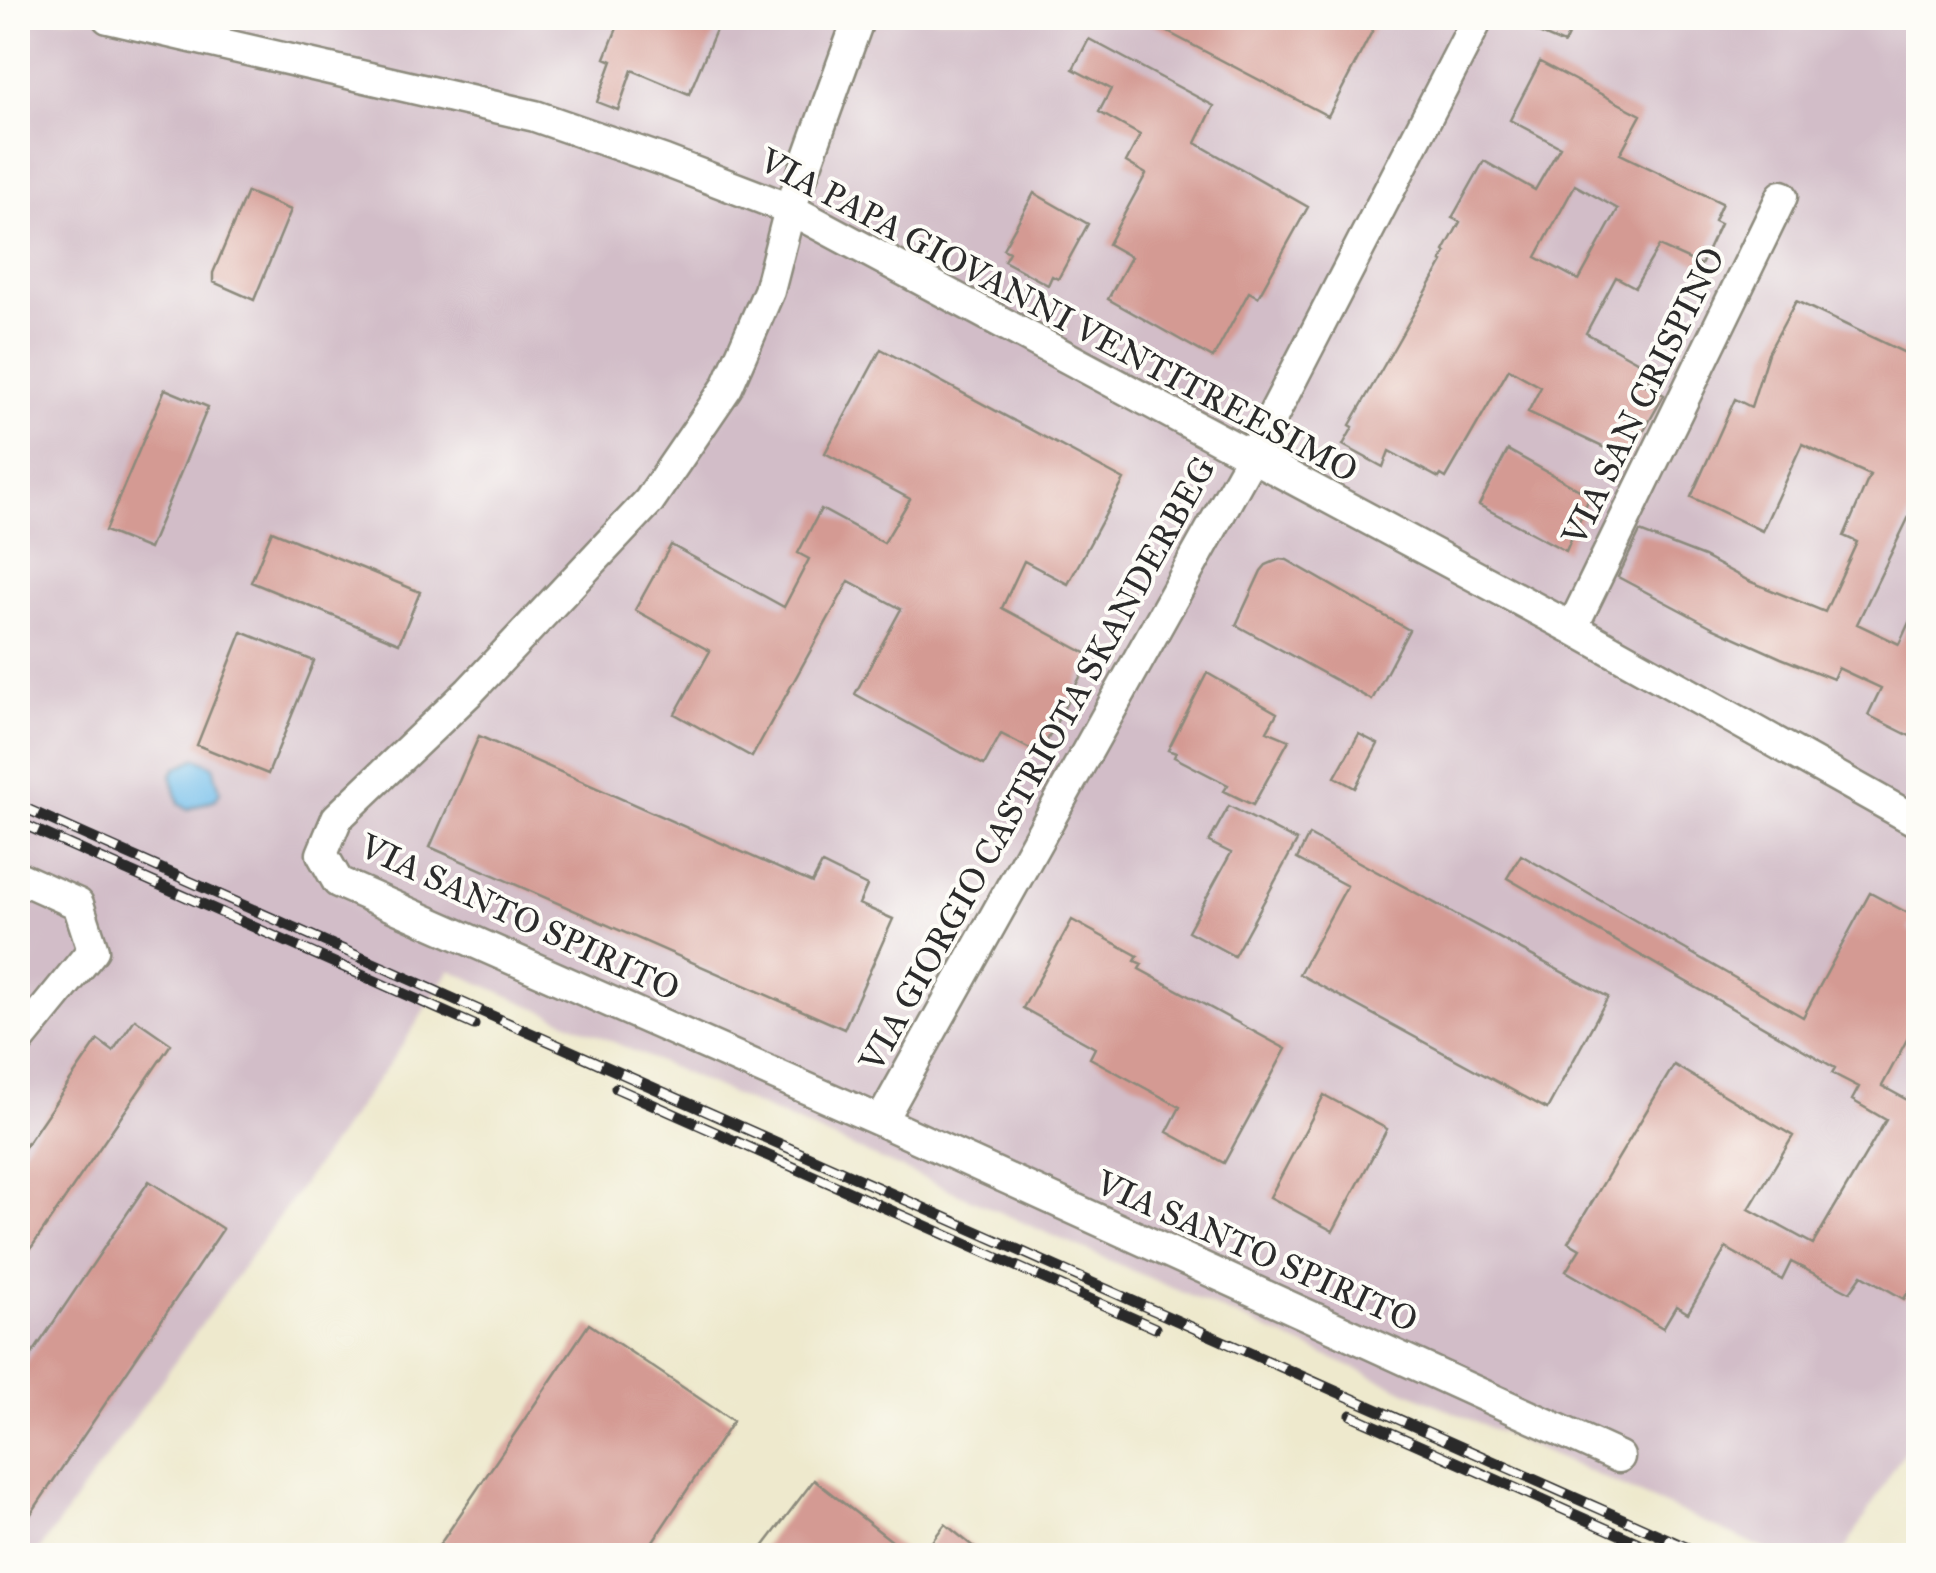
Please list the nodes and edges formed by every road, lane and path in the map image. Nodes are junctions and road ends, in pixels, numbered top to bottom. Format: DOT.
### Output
graph roads {
  1 [pos="108,18"];
  2 [pos="859,18"];
  3 [pos="1478,18"];
  4 [pos="1782,196"];
  5 [pos="790,208"];
  6 [pos="1252,456"];
  7 [pos="1572,628"];
  8 [pos="1918,822"];
  9 [pos="18,877"];
  10 [pos="18,1042"];
  11 [pos="881,1121"];
  12 [pos="1620,1458"];
  1 -- 5 [label="street, VIA PAPA GIOVANNI VENTITREESIMO"];
  2 -- 5 [label="street, VIA SANTO SPIRITO"];
  3 -- 6 [label="street, VIA GIORGIO CASTRIOTA SKANDERBEG"];
  4 -- 7 [label="street, VIA SAN CRISPINO"];
  5 -- 6 [label="street, VIA PAPA GIOVANNI VENTITREESIMO"];
  5 -- 11 [label="street, VIA SANTO SPIRITO"];
  6 -- 7 [label="street, VIA PAPA GIOVANNI VENTITREESIMO"];
  6 -- 11 [label="street, VIA GIORGIO CASTRIOTA SKANDERBEG"];
  7 -- 8 [label="street, VIA PAPA GIOVANNI VENTITREESIMO"];
  9 -- 10 [label="street"];
  11 -- 12 [label="street, VIA SANTO SPIRITO"];
}
